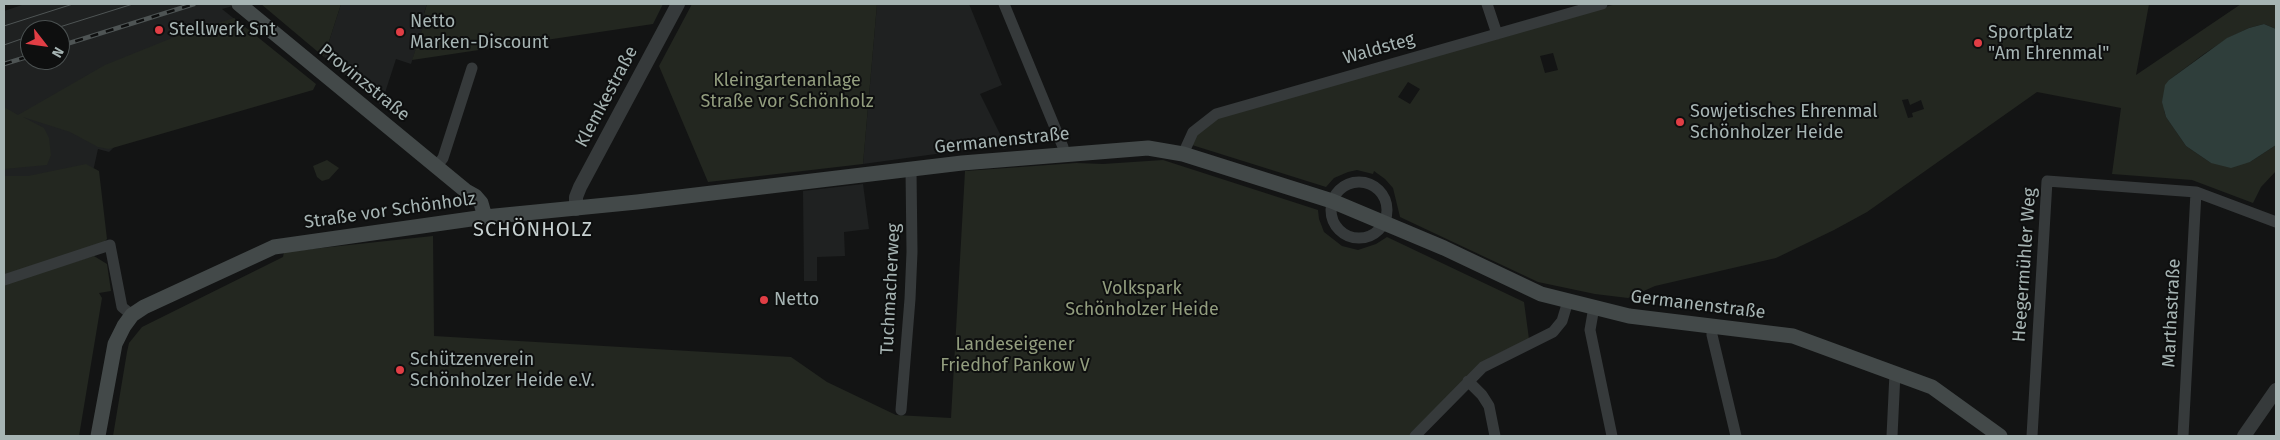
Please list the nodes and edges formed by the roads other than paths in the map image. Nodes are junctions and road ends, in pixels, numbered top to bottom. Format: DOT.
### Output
graph roads {
  1 [pos="239,4"];
  2 [pos="678,4"];
  3 [pos="1487,4"];
  4 [pos="1602,4"];
  5 [pos="1007,5"];
  6 [pos="1497,34"];
  7 [pos="472,68"];
  8 [pos="1064,154"];
  9 [pos="1183,154"];
  10 [pos="436,167"];
  11 [pos="911,170"];
  12 [pos="2196,192"];
  13 [pos="669,198"];
  14 [pos="1332,201"];
  15 [pos="576,209"];
  16 [pos="480,218"];
  17 [pos="1385,222"];
  18 [pos="2276,222"];
  19 [pos="4,280"];
  20 [pos="1568,301"];
  21 [pos="1594,307"];
  22 [pos="132,315"];
  23 [pos="1712,326"];
  24 [pos="1895,373"];
  25 [pos="1468,381"];
  26 [pos="2276,390"];
  27 [pos="901,410"];
  28 [pos="98,436"];
  29 [pos="1414,436"];
  30 [pos="1495,436"];
  31 [pos="1612,436"];
  32 [pos="1736,436"];
  33 [pos="1892,436"];
  34 [pos="2000,436"];
  35 [pos="2032,436"];
  36 [pos="2183,436"];
  37 [pos="2244,436"];
  1 -- 10 [label="main road, Provinzstraße"];
  2 -- 15 [label="street, Klemkestraße"];
  3 -- 6 [label="street"];
  4 -- 6 [label="street, Waldsteg"];
  5 -- 8 [label="street"];
  6 -- 9 [label="street, Waldsteg"];
  7 -- 10 [label="street"];
  8 -- 9 [label="main road, Germanenstraße"];
  8 -- 11 [label="main road, Germanenstraße"];
  9 -- 14 [label="main road, Germanenstraße"];
  10 -- 16 [label="main road, Provinzstraße"];
  11 -- 13 [label="main road, Germanenstraße"];
  11 -- 27 [label="street, Tuchmacherweg"];
  12 -- 18 [label="street, Heegermühler Weg"];
  12 -- 35 [label="street, Heegermühler Weg"];
  12 -- 36 [label="street, Marthastraße"];
  13 -- 15 [label="main road, Straße vor Schönholz"];
  14 -- 17 [label="main road, Germanenstraße"];
  14 -- 17 [label="street"];
  14 -- 17 [label="street"];
  15 -- 16 [label="main road, Straße vor Schönholz"];
  16 -- 22 [label="main road, Straße vor Schönholz"];
  17 -- 20 [label="main road, Germanenstraße"];
  19 -- 22 [label="street"];
  20 -- 21 [label="main road, Germanenstraße"];
  20 -- 25 [label="street"];
  21 -- 23 [label="main road, Germanenstraße"];
  21 -- 31 [label="street"];
  22 -- 28 [label="main road"];
  23 -- 24 [label="main road, Germanenstraße"];
  23 -- 32 [label="street"];
  24 -- 33 [label="street"];
  24 -- 34 [label="main road, Germanenstraße"];
  25 -- 29 [label="street"];
  25 -- 30 [label="street"];
  26 -- 37 [label="street"];
}
